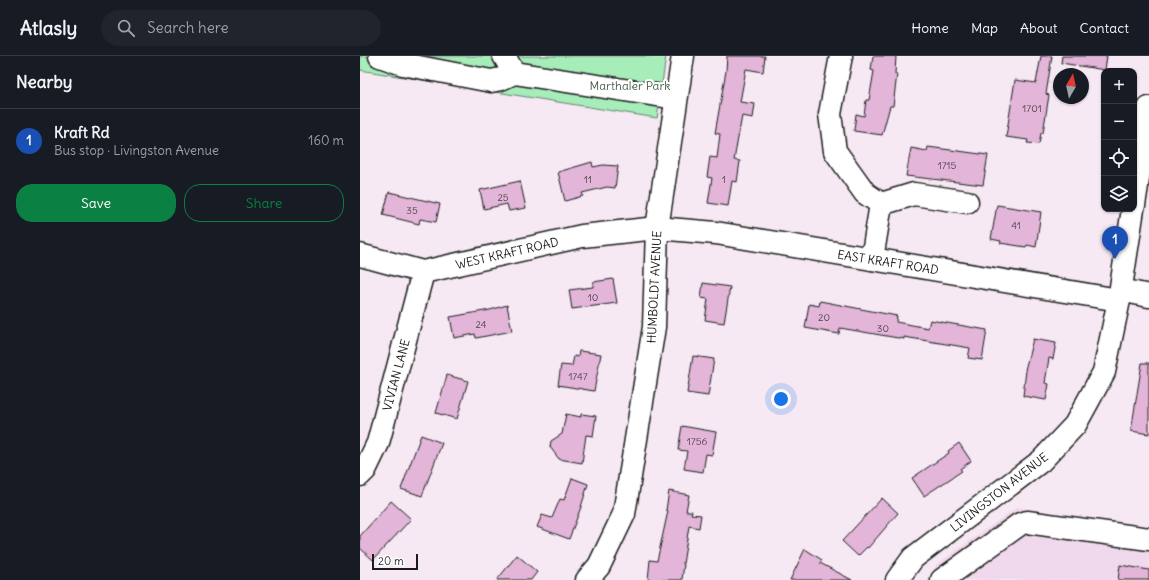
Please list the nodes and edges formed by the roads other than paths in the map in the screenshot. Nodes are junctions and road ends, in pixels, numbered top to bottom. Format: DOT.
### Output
graph roads {
  1 [pos="380,56"];
  2 [pos="683,56"];
  3 [pos="841,56"];
  4 [pos="509,64"];
  5 [pos="676,98"];
  6 [pos="1148,114"];
  7 [pos="1146,152"];
  8 [pos="1137,192"];
  9 [pos="967,202"];
  10 [pos="881,204"];
  11 [pos="1133,212"];
  12 [pos="657,228"];
  13 [pos="360,255"];
  14 [pos="872,259"];
  15 [pos="423,272"];
  16 [pos="1120,295"];
  17 [pos="1149,296"];
  18 [pos="360,475"];
  19 [pos="1149,539"];
  20 [pos="587,580"];
  21 [pos="897,580"];
  22 [pos="942,580"];
  1 -- 4 [label="street"];
  2 -- 5 [label="street, HUMBOLDT AVENUE"];
  3 -- 10 [label="street"];
  4 -- 5 [label="street"];
  5 -- 12 [label="street, HUMBOLDT AVENUE"];
  6 -- 7 [label="street"];
  7 -- 8 [label="street"];
  9 -- 10 [label="street"];
  10 -- 14 [label="street"];
  11 -- 16 [label="street, LIVINGSTON AVENUE"];
  12 -- 14 [label="street, EAST KRAFT ROAD"];
  12 -- 15 [label="street, WEST KRAFT ROAD"];
  12 -- 20 [label="street, HUMBOLDT AVENUE"];
  13 -- 15 [label="street, WEST KRAFT ROAD"];
  14 -- 16 [label="street, EAST KRAFT ROAD"];
  15 -- 18 [label="street, VIVIAN LANE"];
  16 -- 17 [label="street, EAST KRAFT ROAD"];
  16 -- 21 [label="street, LIVINGSTON AVENUE"];
  19 -- 22 [label="street"];
}
